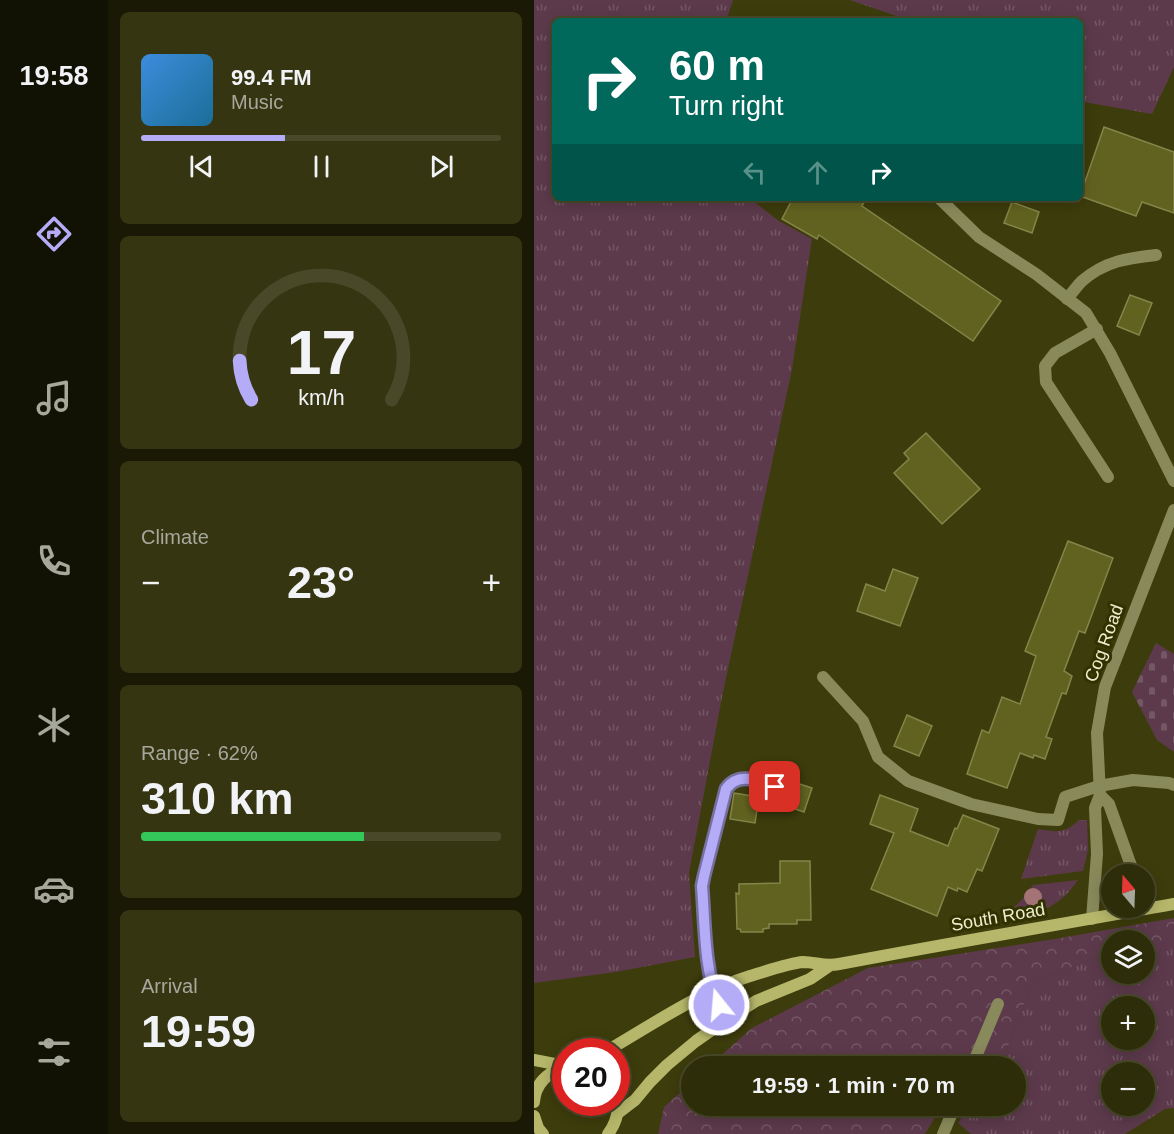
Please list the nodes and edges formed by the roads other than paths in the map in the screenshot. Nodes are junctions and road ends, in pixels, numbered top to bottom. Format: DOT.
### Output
graph roads {
  1 [pos="942,201"];
  2 [pos="1156,255"];
  3 [pos="1067,299"];
  4 [pos="1097,329"];
  5 [pos="1108,477"];
  6 [pos="1174,481"];
  7 [pos="1174,510"];
  8 [pos="823,677"];
  9 [pos="1174,785"];
  10 [pos="775,787"];
  11 [pos="1099,790"];
  12 [pos="1130,864"];
  13 [pos="1174,904"];
  14 [pos="1155,905"];
  15 [pos="1101,917"];
  16 [pos="1092,919"];
  17 [pos="829,966"];
  18 [pos="713,991"];
  19 [pos="998,1004"];
  20 [pos="726,1020"];
  21 [pos="629,1038"];
  22 [pos="976,1056"];
  23 [pos="534,1060"];
  24 [pos="552,1063"];
  25 [pos="552,1072"];
  26 [pos="534,1102"];
  27 [pos="630,1104"];
  28 [pos="534,1116"];
  29 [pos="617,1116"];
  30 [pos="951,1116"];
  31 [pos="612,1132"];
  32 [pos="543,1134"];
  33 [pos="943,1134"];
  1 -- 3 [label="street"];
  2 -- 3 [label="street"];
  3 -- 4 [label="street"];
  4 -- 5 [label="street"];
  4 -- 6 [label="street"];
  7 -- 11 [label="street, Cog Road"];
  8 -- 11 [label="street"];
  9 -- 11 [label="street"];
  10 -- 18 [label="street"];
  11 -- 12 [label="street, Cog Road"];
  11 -- 16 [label="street, Cog Road"];
  13 -- 14 [label="main road, South Road"];
  15 -- 16 [label="main road, South Road"];
  16 -- 17 [label="main road, South Road"];
  17 -- 18 [label="main road, South Road"];
  17 -- 20 [label="main road, South Road"];
  18 -- 20 [label="street"];
  18 -- 21 [label="main road, South Road"];
  19 -- 22 [label="street"];
  20 -- 27 [label="main road, South Road"];
  23 -- 24 [label="main road"];
  25 -- 26 [label="main road"];
  28 -- 32 [label="main road"];
  29 -- 31 [label="main road"];
  30 -- 33 [label="street"];
}
